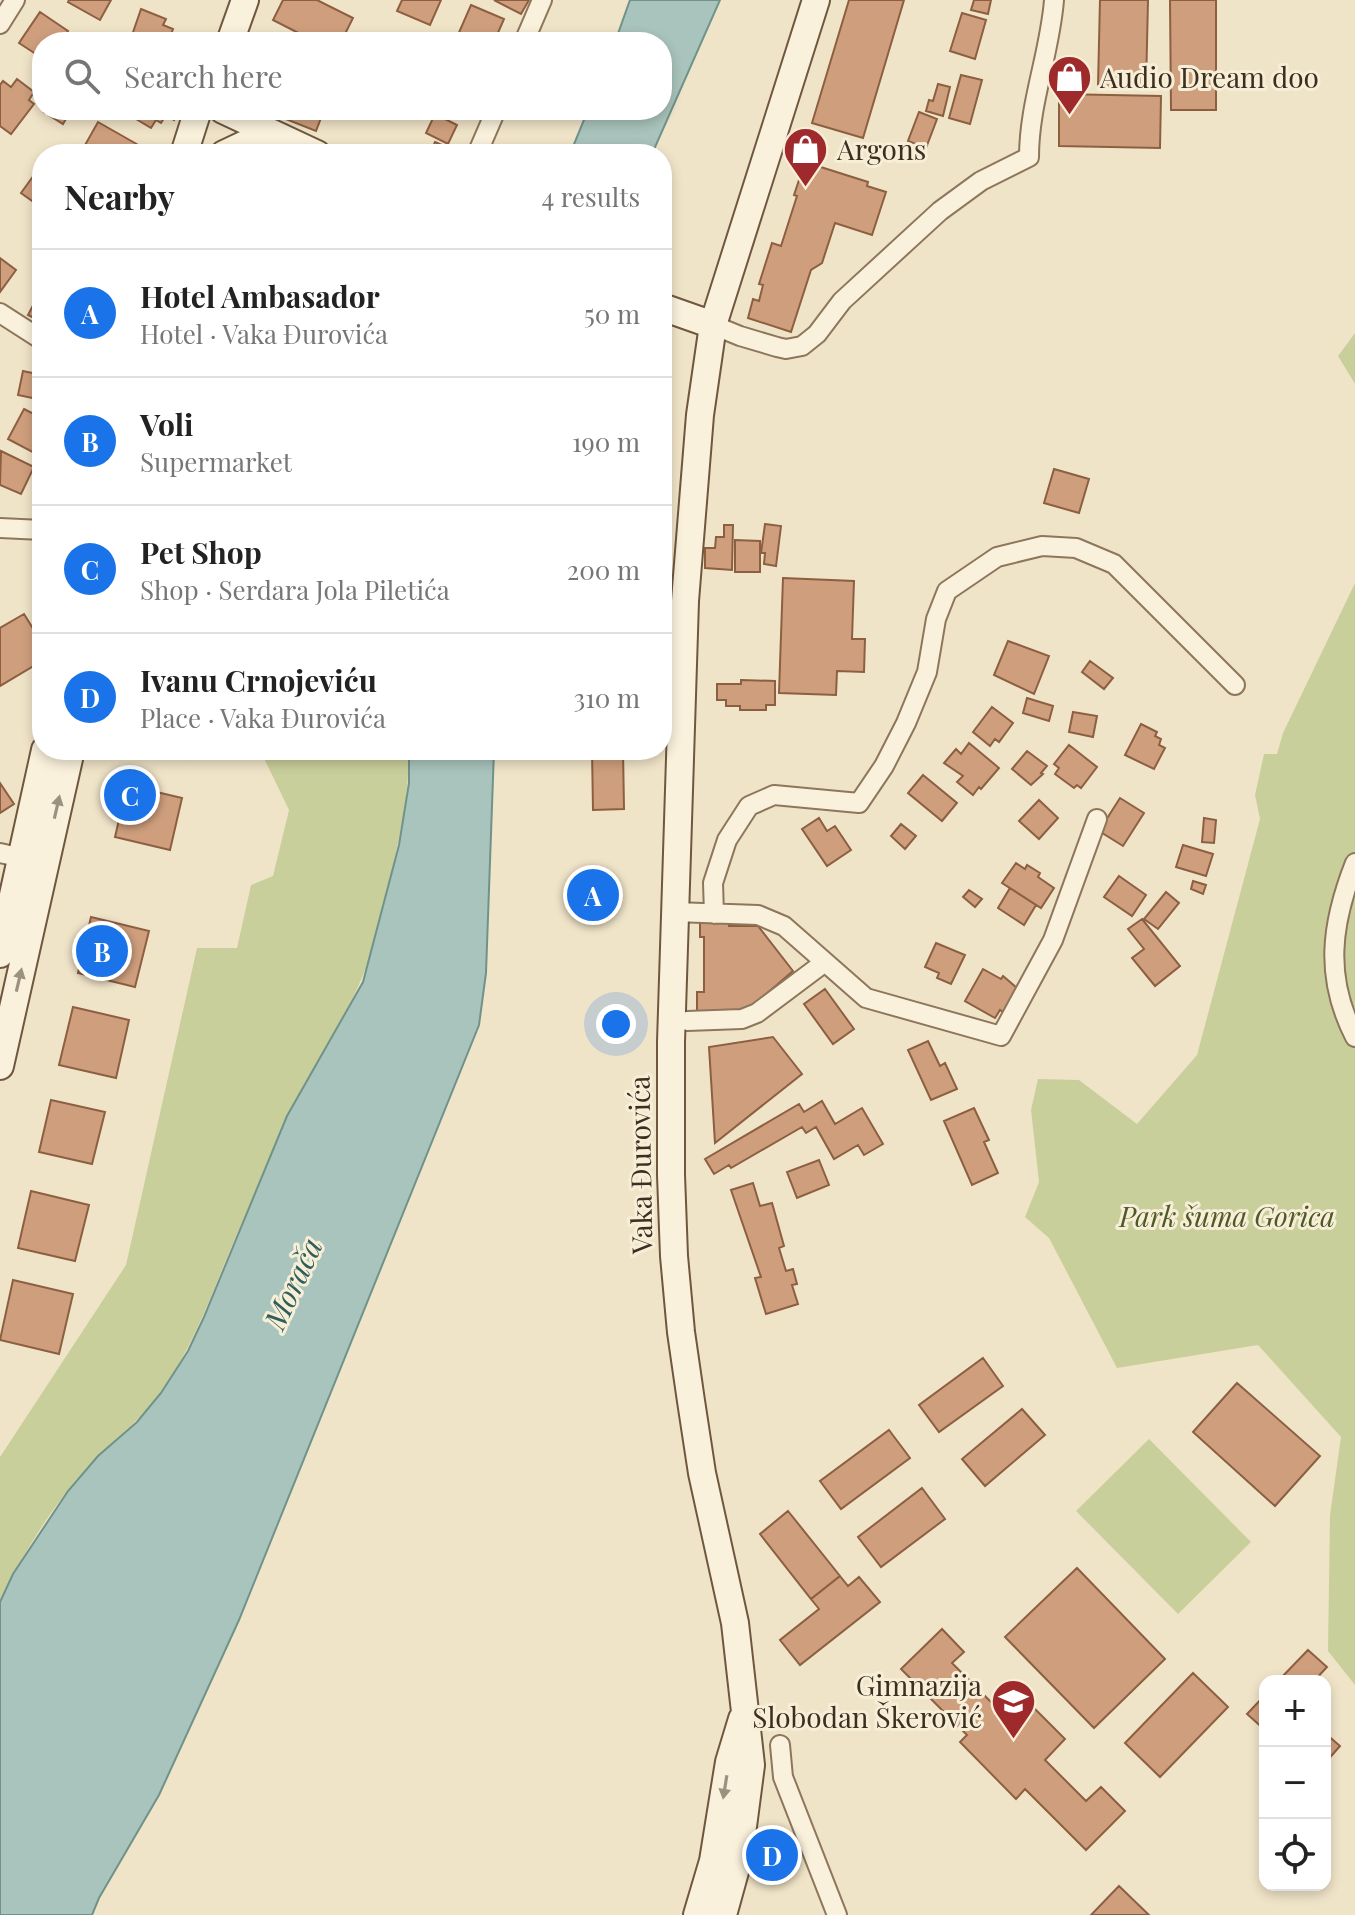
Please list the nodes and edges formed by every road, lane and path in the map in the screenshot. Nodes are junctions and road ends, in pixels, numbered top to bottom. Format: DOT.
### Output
graph roads {
  1 [pos="15,0"];
  2 [pos="245,0"];
  3 [pos="542,0"];
  4 [pos="816,0"];
  5 [pos="1054,0"];
  6 [pos="0,24"];
  7 [pos="234,32"];
  8 [pos="528,32"];
  9 [pos="195,120"];
  10 [pos="212,120"];
  11 [pos="244,120"];
  12 [pos="492,120"];
  13 [pos="275,135"];
  14 [pos="187,144"];
  15 [pos="206,144"];
  16 [pos="246,144"];
  17 [pos="295,144"];
  18 [pos="481,144"];
  19 [pos="672,310"];
  20 [pos="0,313"];
  21 [pos="713,325"];
  22 [pos="32,334"];
  23 [pos="0,528"];
  24 [pos="32,530"];
  25 [pos="1235,685"];
  26 [pos="43,760"];
  27 [pos="66,760"];
  28 [pos="1097,819"];
  29 [pos="22,858"];
  30 [pos="1355,863"];
  31 [pos="675,912"];
  32 [pos="714,914"];
  33 [pos="0,954"];
  34 [pos="825,962"];
  35 [pos="687,1021"];
  36 [pos="1355,1037"];
  37 [pos="0,1066"];
  38 [pos="744,1711"];
  39 [pos="780,1745"];
  40 [pos="697,1915"];
  41 [pos="723,1915"];
  42 [pos="837,1915"];
  1 -- 6 [label="street"];
  2 -- 7 [label="street"];
  3 -- 8 [label="street"];
  4 -- 21 [label="street, Vaka Đurovića"];
  5 -- 21 [label="street"];
  9 -- 14 [label="street"];
  10 -- 15 [label="street"];
  11 -- 13 [label="street"];
  12 -- 18 [label="street"];
  13 -- 16 [label="street"];
  13 -- 17 [label="street"];
  19 -- 21 [label="street"];
  20 -- 22 [label="street"];
  21 -- 31 [label="street, Vaka Đurovića"];
  23 -- 24 [label="street"];
  25 -- 32 [label="street"];
  26 -- 29 [label="street"];
  29 -- 27 [label="street, one-way"];
  28 -- 34 [label="street"];
  29 -- 33 [label="street"];
  37 -- 29 [label="street, one-way"];
  30 -- 36 [label="street"];
  31 -- 32 [label="street"];
  31 -- 38 [label="street, Vaka Đurovića"];
  32 -- 34 [label="street"];
  34 -- 35 [label="street"];
  38 -- 40 [label="street, Vaka Đurovića, one-way"];
  38 -- 41 [label="street, Vaka Đurovića"];
  39 -- 42 [label="street"];
}
